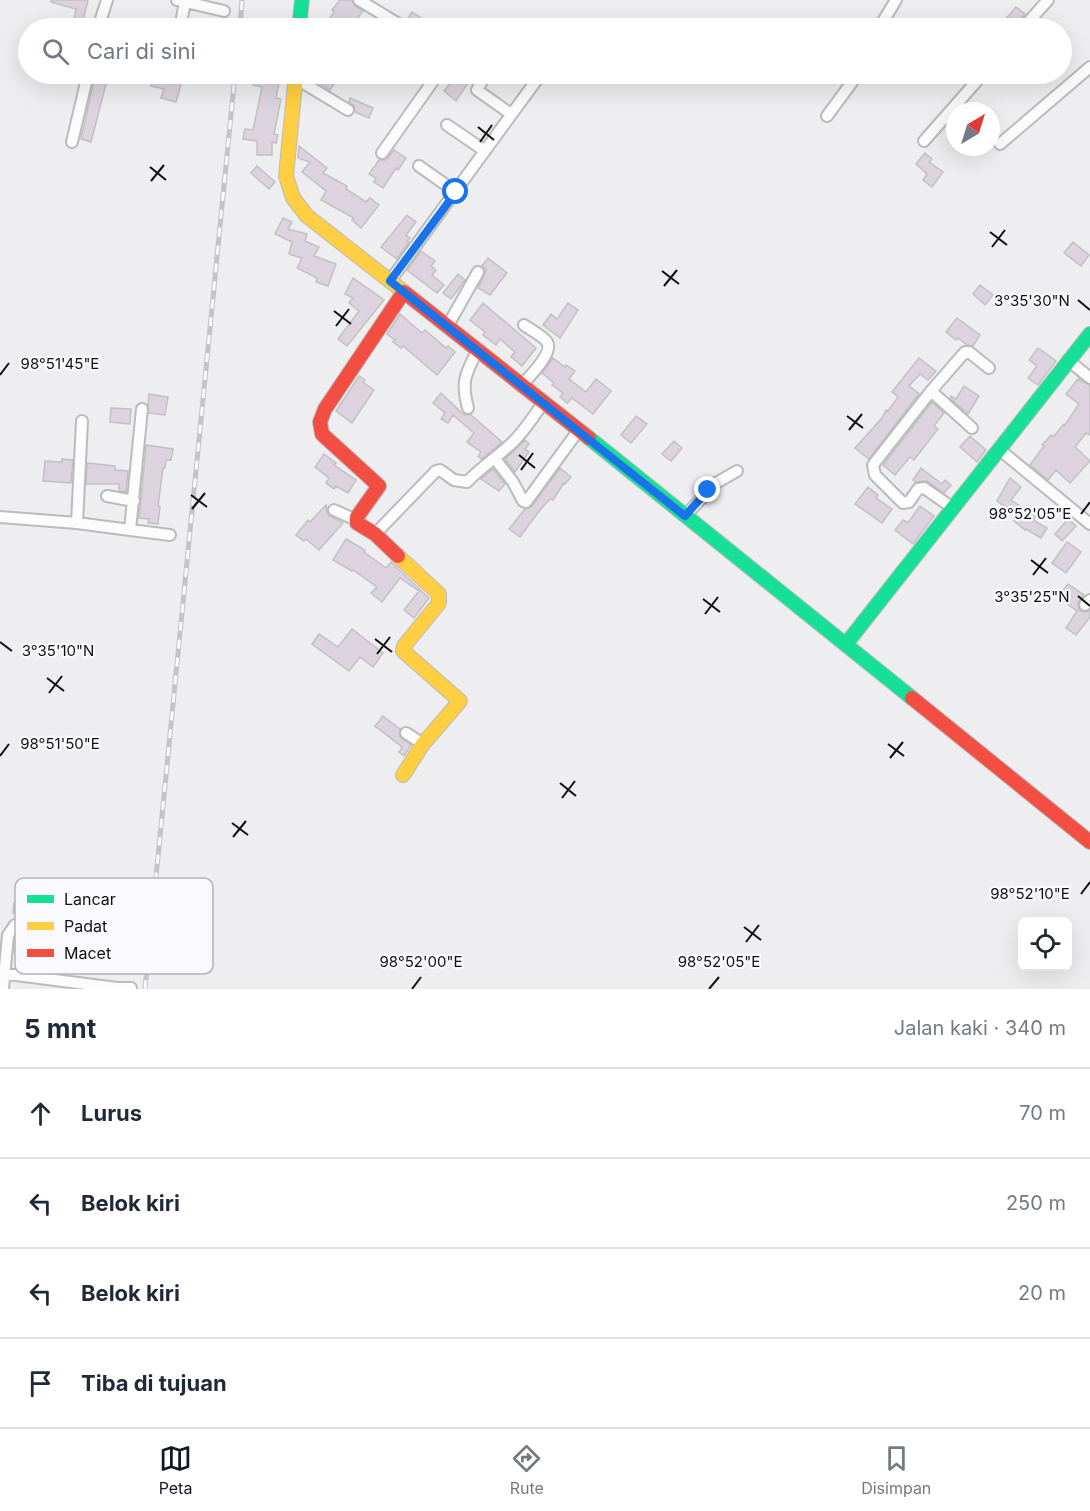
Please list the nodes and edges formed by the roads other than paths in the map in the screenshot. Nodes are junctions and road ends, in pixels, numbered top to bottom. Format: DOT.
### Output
graph roads {
  1 [pos="107,0"];
  2 [pos="302,0"];
  3 [pos="359,0"];
  4 [pos="896,0"];
  5 [pos="1048,0"];
  6 [pos="181,1"];
  7 [pos="219,10"];
  8 [pos="101,18"];
  9 [pos="180,18"];
  10 [pos="300,18"];
  11 [pos="389,18"];
  12 [pos="885,18"];
  13 [pos="1032,18"];
  14 [pos="1090,67"];
  15 [pos="1072,82"];
  16 [pos="86,84"];
  17 [pos="295,84"];
  18 [pos="308,84"];
  19 [pos="431,84"];
  20 [pos="480,84"];
  21 [pos="534,84"];
  22 [pos="851,84"];
  23 [pos="974,84"];
  24 [pos="1070,84"];
  25 [pos="348,110"];
  26 [pos="511,114"];
  27 [pos="828,116"];
  28 [pos="447,125"];
  29 [pos="924,141"];
  30 [pos="72,142"];
  31 [pos="1000,144"];
  32 [pos="485,151"];
  33 [pos="382,153"];
  34 [pos="419,166"];
  35 [pos="456,192"];
  36 [pos="478,272"];
  37 [pos="390,281"];
  38 [pos="403,293"];
  39 [pos="524,325"];
  40 [pos="447,327"];
  41 [pos="1090,334"];
  42 [pos="477,351"];
  43 [pos="1068,360"];
  44 [pos="989,368"];
  45 [pos="1090,378"];
  46 [pos="521,386"];
  47 [pos="930,391"];
  48 [pos="543,403"];
  49 [pos="468,408"];
  50 [pos="142,409"];
  51 [pos="82,421"];
  52 [pos="972,428"];
  53 [pos="578,431"];
  54 [pos="1000,450"];
  55 [pos="495,459"];
  56 [pos="737,471"];
  57 [pos="107,496"];
  58 [pos="134,501"];
  59 [pos="953,508"];
  60 [pos="334,510"];
  61 [pos="685,516"];
  62 [pos="0,517"];
  63 [pos="356,520"];
  64 [pos="76,523"];
  65 [pos="1090,524"];
  66 [pos="130,530"];
  67 [pos="165,534"];
  68 [pos="375,534"];
  69 [pos="846,644"];
  70 [pos="406,733"];
  71 [pos="423,744"];
  72 [pos="403,775"];
  73 [pos="1090,842"];
  74 [pos="15,926"];
  75 [pos="2,973"];
  76 [pos="124,988"];
  77 [pos="3,989"];
  1 -- 8 [label="street"];
  2 -- 10 [label="main road"];
  3 -- 11 [label="street"];
  4 -- 12 [label="street"];
  5 -- 13 [label="street"];
  6 -- 7 [label="street"];
  6 -- 9 [label="street"];
  14 -- 15 [label="street"];
  16 -- 30 [label="street"];
  17 -- 37 [label="main road"];
  18 -- 25 [label="street"];
  19 -- 33 [label="street"];
  20 -- 26 [label="street"];
  21 -- 26 [label="street"];
  22 -- 27 [label="street"];
  23 -- 29 [label="street"];
  24 -- 31 [label="street"];
  26 -- 32 [label="street"];
  28 -- 32 [label="street"];
  32 -- 35 [label="street"];
  34 -- 35 [label="street"];
  35 -- 37 [label="street"];
  36 -- 40 [label="street"];
  37 -- 38 [label="main road"];
  38 -- 40 [label="main road"];
  38 -- 63 [label="main road"];
  39 -- 46 [label="street"];
  40 -- 42 [label="main road"];
  41 -- 43 [label="main road"];
  42 -- 46 [label="main road"];
  42 -- 49 [label="street"];
  43 -- 45 [label="street"];
  43 -- 54 [label="main road"];
  44 -- 47 [label="street"];
  46 -- 48 [label="main road"];
  47 -- 52 [label="street"];
  47 -- 59 [label="street"];
  48 -- 53 [label="main road"];
  48 -- 55 [label="street"];
  50 -- 58 [label="street"];
  51 -- 64 [label="street"];
  53 -- 55 [label="street"];
  53 -- 61 [label="main road"];
  54 -- 59 [label="main road"];
  54 -- 65 [label="street"];
  55 -- 68 [label="street"];
  56 -- 61 [label="street"];
  57 -- 58 [label="street"];
  58 -- 66 [label="street"];
  59 -- 69 [label="main road"];
  60 -- 63 [label="street"];
  61 -- 69 [label="main road"];
  62 -- 64 [label="street"];
  63 -- 68 [label="main road"];
  64 -- 66 [label="street"];
  66 -- 67 [label="street"];
  68 -- 71 [label="main road"];
  69 -- 73 [label="main road"];
  70 -- 71 [label="street"];
  71 -- 72 [label="main road"];
  74 -- 75 [label="street"];
  75 -- 76 [label="street"];
  75 -- 77 [label="street"];
}
